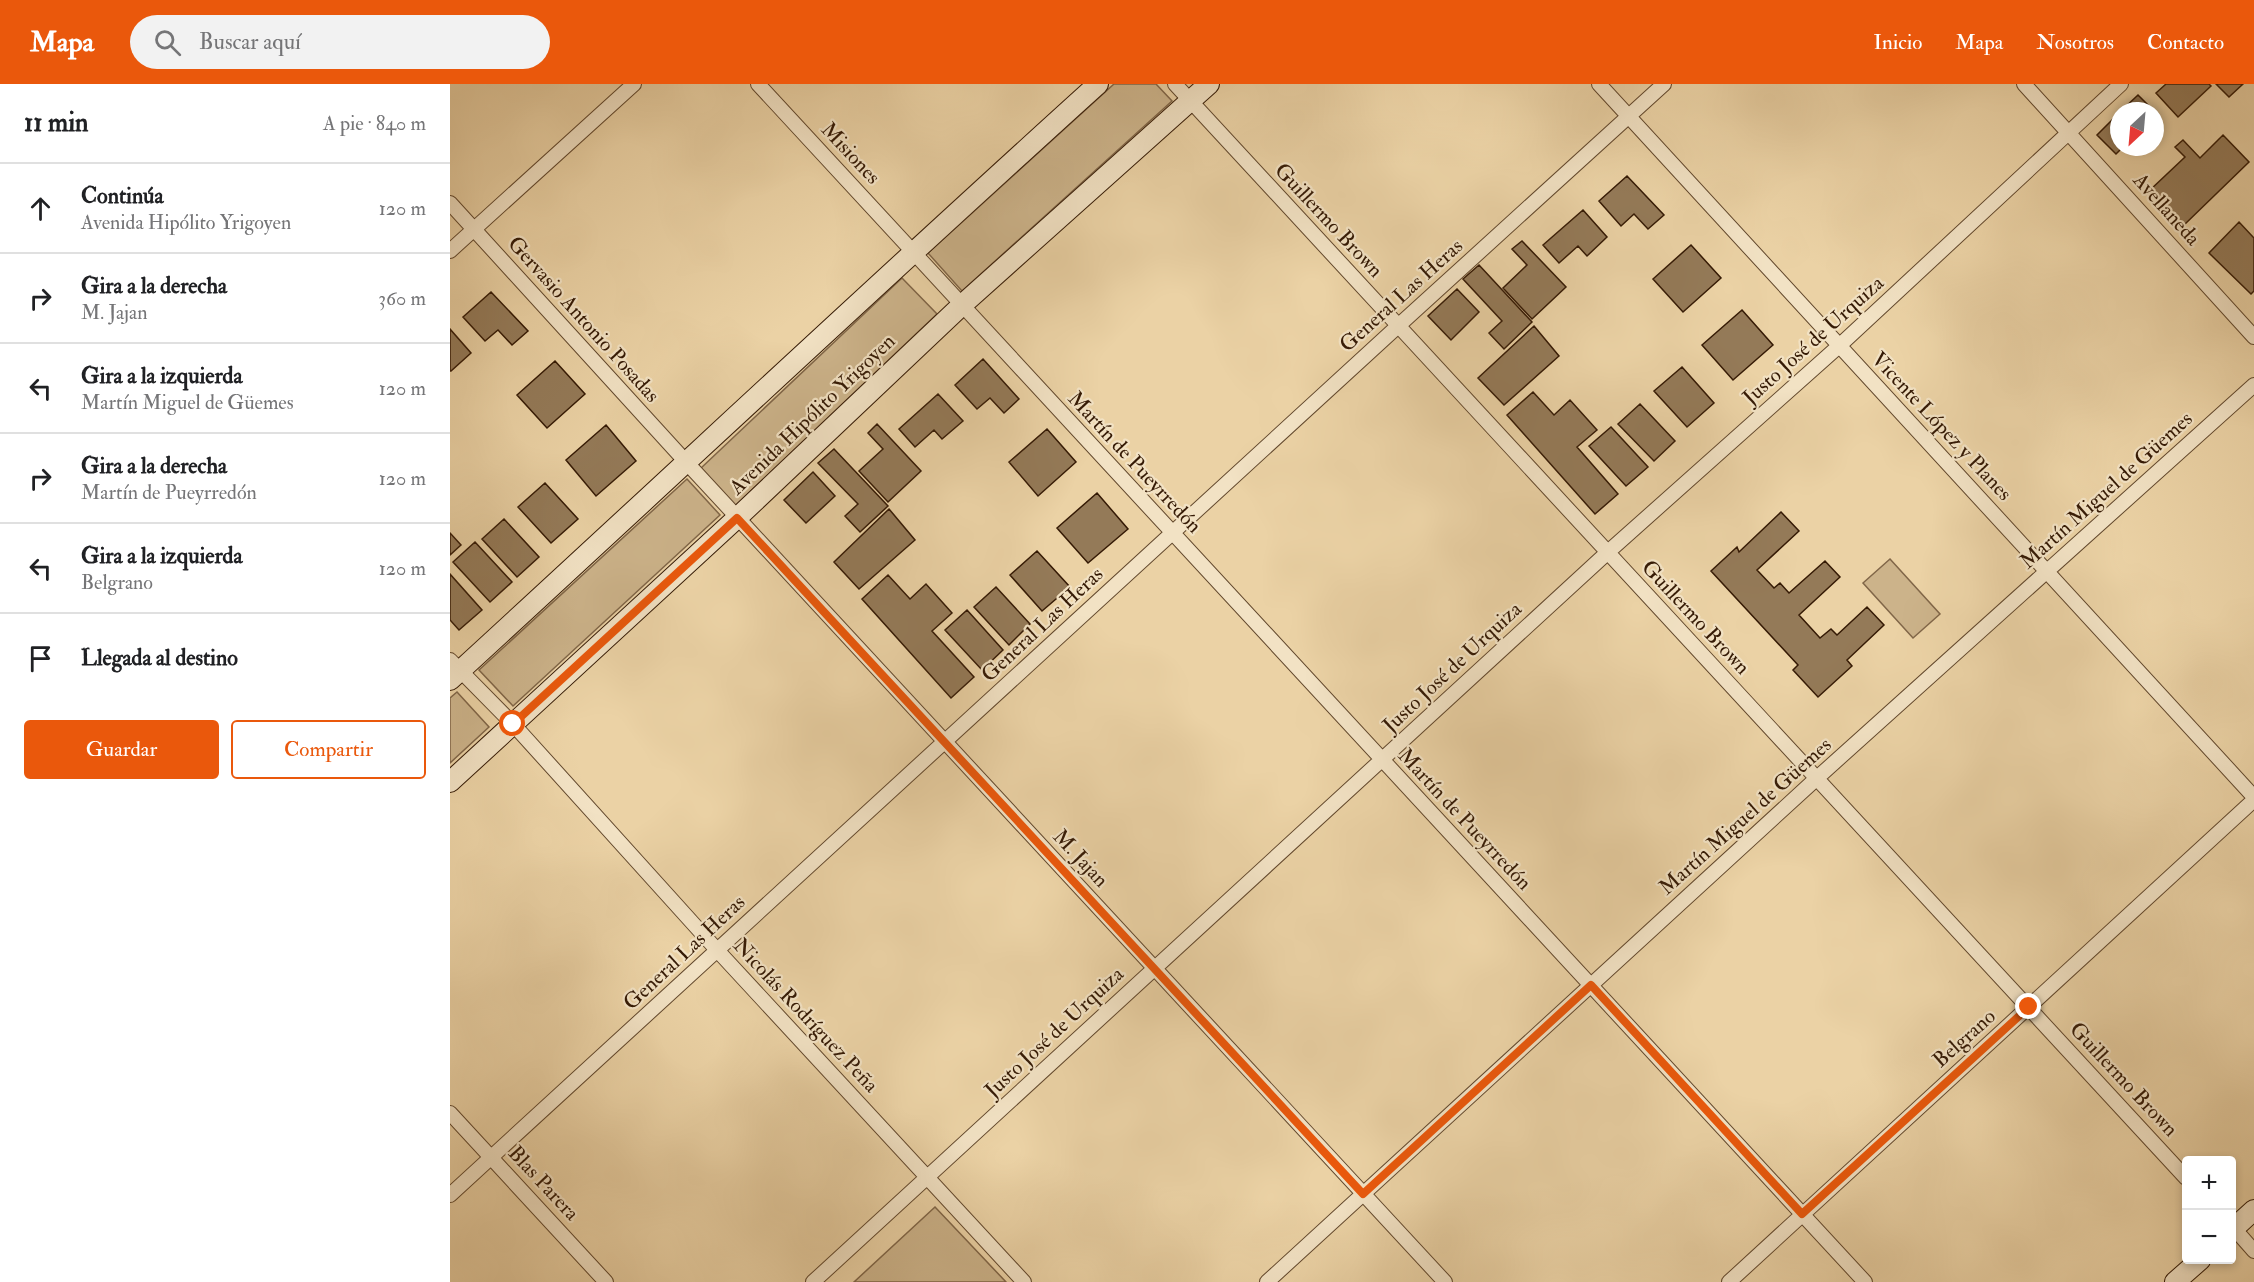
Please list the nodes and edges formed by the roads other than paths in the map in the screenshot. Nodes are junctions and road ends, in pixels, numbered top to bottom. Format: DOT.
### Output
graph roads {
  1 [pos="634,84"];
  2 [pos="758,84"];
  3 [pos="1098,84"];
  4 [pos="1175,84"];
  5 [pos="1209,84"];
  6 [pos="1599,84"];
  7 [pos="1664,84"];
  8 [pos="2024,84"];
  9 [pos="2121,84"];
  10 [pos="1190,101"];
  11 [pos="1629,117"];
  12 [pos="2069,133"];
  13 [pos="450,203"];
  14 [pos="474,229"];
  15 [pos="450,251"];
  16 [pos="913,252"];
  17 [pos="962,304"];
  18 [pos="1398,326"];
  19 [pos="2254,337"];
  20 [pos="1839,345"];
  21 [pos="2254,385"];
  22 [pos="687,463"];
  23 [pos="737,518"];
  24 [pos="1173,533"];
  25 [pos="1608,552"];
  26 [pos="2048,571"];
  27 [pos="453,670"];
  28 [pos="513,724"];
  29 [pos="945,742"];
  30 [pos="1382,760"];
  31 [pos="1817,778"];
  32 [pos="450,782"];
  33 [pos="2254,798"];
  34 [pos="717,950"];
  35 [pos="1154,968"];
  36 [pos="1591,985"];
  37 [pos="2029,1007"];
  38 [pos="450,1113"];
  39 [pos="491,1158"];
  40 [pos="2182,1173"];
  41 [pos="927,1177"];
  42 [pos="1363,1194"];
  43 [pos="450,1196"];
  44 [pos="2254,1210"];
  45 [pos="1802,1214"];
  46 [pos="2236,1225"];
  47 [pos="2236,1232"];
  48 [pos="2254,1251"];
  49 [pos="2195,1264"];
  50 [pos="606,1282"];
  51 [pos="813,1282"];
  52 [pos="1024,1282"];
  53 [pos="1267,1282"];
  54 [pos="1445,1282"];
  55 [pos="1729,1282"];
  56 [pos="1865,1282"];
  57 [pos="2175,1282"];
  1 -- 14 [label="street"];
  2 -- 16 [label="street, Misiones"];
  3 -- 16 [label="main road"];
  4 -- 10 [label="street, Guillermo Brown"];
  5 -- 10 [label="main road, Avenida Hipólito Yrigoyen"];
  6 -- 11 [label="street, Vicente López y Planes"];
  7 -- 11 [label="street, General Las Heras"];
  8 -- 12 [label="street, Avellaneda"];
  9 -- 12 [label="street, Justo José de Urquiza"];
  10 -- 17 [label="main road, Avenida Hipólito Yrigoyen"];
  10 -- 18 [label="street, Guillermo Brown"];
  11 -- 18 [label="street, General Las Heras"];
  11 -- 20 [label="street, Vicente López y Planes"];
  12 -- 19 [label="street, Avellaneda"];
  12 -- 20 [label="street, Justo José de Urquiza"];
  13 -- 14 [label="street, Gervasio Antonio Posadas"];
  14 -- 15 [label="street"];
  14 -- 22 [label="street, Gervasio Antonio Posadas"];
  16 -- 17 [label="street, Martín de Pueyrredón"];
  16 -- 22 [label="main road"];
  17 -- 23 [label="main road, Avenida Hipólito Yrigoyen"];
  17 -- 24 [label="street, Martín de Pueyrredón"];
  18 -- 24 [label="street, General Las Heras"];
  18 -- 25 [label="street, Guillermo Brown"];
  20 -- 25 [label="street, Justo José de Urquiza"];
  20 -- 26 [label="street, Vicente López y Planes"];
  21 -- 26 [label="street, Martín Miguel de Güemes"];
  22 -- 23 [label="street, M. Jajan"];
  22 -- 27 [label="main road"];
  23 -- 28 [label="main road, Avenida Hipólito Yrigoyen"];
  23 -- 29 [label="street, M. Jajan"];
  24 -- 29 [label="street, General Las Heras"];
  24 -- 30 [label="street, Martín de Pueyrredón"];
  25 -- 30 [label="street, Justo José de Urquiza"];
  25 -- 31 [label="street, Guillermo Brown"];
  26 -- 31 [label="street, Martín Miguel de Güemes"];
  26 -- 33 [label="street, Vicente López y Planes"];
  27 -- 28 [label="street, Nicolás Rodríguez Peña"];
  28 -- 32 [label="main road, Avenida Hipólito Yrigoyen"];
  28 -- 34 [label="street, Nicolás Rodríguez Peña"];
  29 -- 34 [label="street, General Las Heras"];
  29 -- 35 [label="street, M. Jajan"];
  30 -- 35 [label="street, Justo José de Urquiza"];
  30 -- 36 [label="street, Martín de Pueyrredón"];
  31 -- 36 [label="street, Martín Miguel de Güemes"];
  31 -- 37 [label="street, Guillermo Brown"];
  33 -- 37 [label="street, Belgrano"];
  34 -- 39 [label="street, General Las Heras"];
  34 -- 41 [label="street, Nicolás Rodríguez Peña"];
  35 -- 41 [label="street, Justo José de Urquiza"];
  35 -- 42 [label="street, M. Jajan"];
  36 -- 42 [label="street, Martín Miguel de Güemes"];
  36 -- 45 [label="street, Martín de Pueyrredón"];
  37 -- 40 [label="street, Guillermo Brown"];
  37 -- 45 [label="street, Belgrano"];
  38 -- 39 [label="street, Blas Parera"];
  39 -- 43 [label="street, General Las Heras"];
  39 -- 50 [label="street, Blas Parera"];
  41 -- 51 [label="street, Justo José de Urquiza"];
  41 -- 52 [label="street, Nicolás Rodríguez Peña"];
  42 -- 53 [label="street, Martín Miguel de Güemes"];
  42 -- 54 [label="street, M. Jajan"];
  44 -- 46 [label="main road"];
  45 -- 55 [label="street, Belgrano"];
  45 -- 56 [label="street, Martín de Pueyrredón"];
  47 -- 48 [label="street"];
  49 -- 57 [label="main road"];
}
